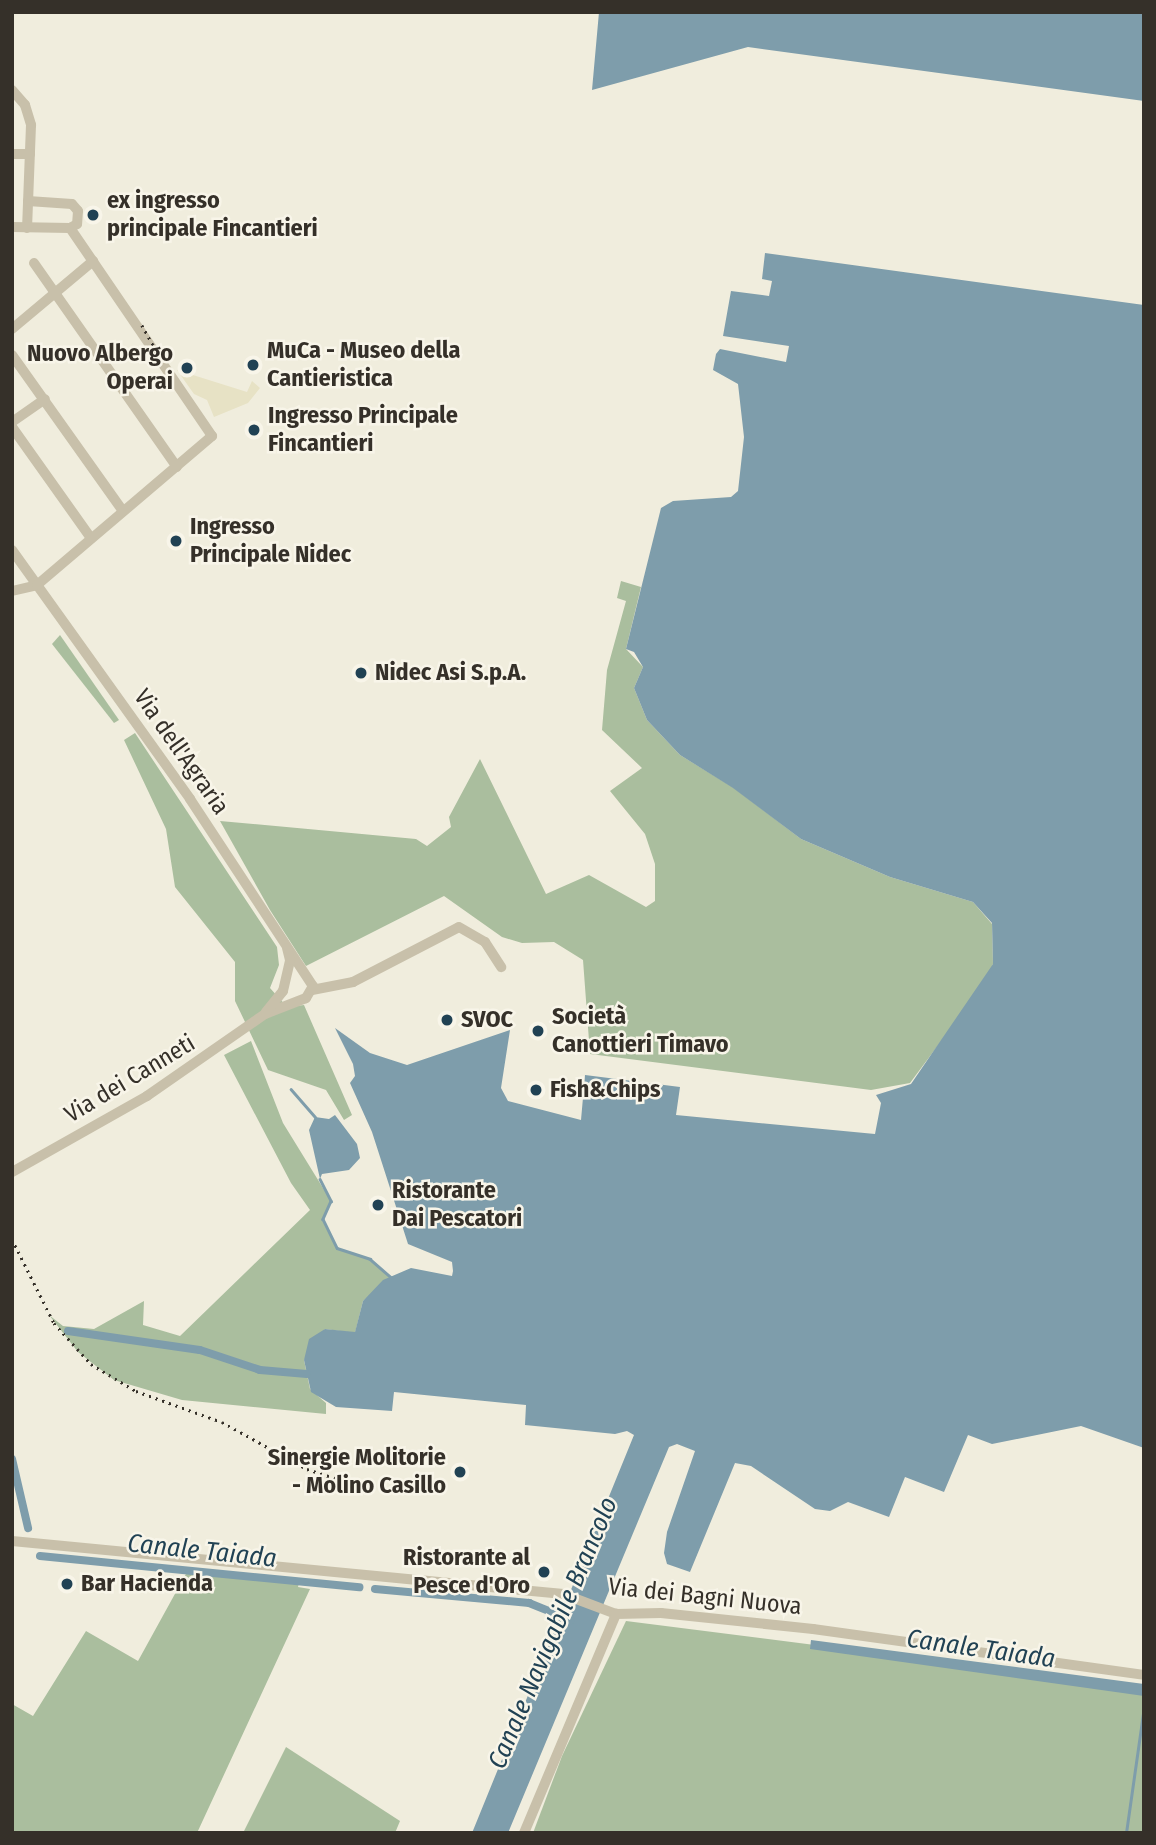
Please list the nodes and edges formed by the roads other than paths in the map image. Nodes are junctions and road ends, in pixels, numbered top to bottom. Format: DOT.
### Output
graph roads {
  1 [pos="12,90"];
  2 [pos="12,154"];
  3 [pos="30,154"];
  4 [pos="28,201"];
  5 [pos="12,227"];
  6 [pos="27,228"];
  7 [pos="70,228"];
  8 [pos="93,261"];
  9 [pos="34,263"];
  10 [pos="55,292"];
  11 [pos="12,329"];
  12 [pos="12,355"];
  13 [pos="45,399"];
  14 [pos="12,425"];
  15 [pos="177,467"];
  16 [pos="123,512"];
  17 [pos="91,538"];
  18 [pos="12,550"];
  19 [pos="37,585"];
  20 [pos="12,591"];
  21 [pos="288,945"];
  22 [pos="501,967"];
  23 [pos="303,971"];
  24 [pos="284,985"];
  25 [pos="312,985"];
  26 [pos="294,1002"];
  27 [pos="265,1014"];
  28 [pos="12,1172"];
  29 [pos="12,1541"];
  30 [pos="616,1614"];
  31 [pos="1144,1675"];
  32 [pos="524,1833"];
  1 -- 3 [label="street"];
  2 -- 3 [label="street"];
  3 -- 4 [label="street"];
  4 -- 6 [label="street"];
  4 -- 7 [label="street"];
  5 -- 6 [label="street"];
  6 -- 7 [label="street"];
  7 -- 8 [label="street"];
  8 -- 10 [label="street"];
  8 -- 15 [label="street"];
  9 -- 10 [label="street"];
  10 -- 11 [label="street"];
  10 -- 15 [label="street"];
  12 -- 13 [label="street"];
  13 -- 14 [label="street"];
  13 -- 16 [label="street"];
  14 -- 17 [label="street"];
  15 -- 16 [label="street"];
  16 -- 17 [label="street"];
  17 -- 19 [label="street"];
  18 -- 19 [label="street, Via dell'Agraria"];
  19 -- 20 [label="street"];
  19 -- 21 [label="street, Via dell'Agraria"];
  21 -- 23 [label="street, Via dell'Agraria"];
  21 -- 24 [label="street"];
  22 -- 25 [label="street"];
  23 -- 24 [label="street"];
  23 -- 25 [label="street, Via dell'Agraria"];
  24 -- 26 [label="street"];
  24 -- 27 [label="street, Via dei Canneti"];
  25 -- 26 [label="street"];
  26 -- 27 [label="street, Via dei Canneti"];
  27 -- 28 [label="street, Via dei Canneti"];
  29 -- 30 [label="street, Via dei Bagni Nuova"];
  30 -- 31 [label="street, Via dei Bagni Nuova"];
  30 -- 32 [label="street"];
}
